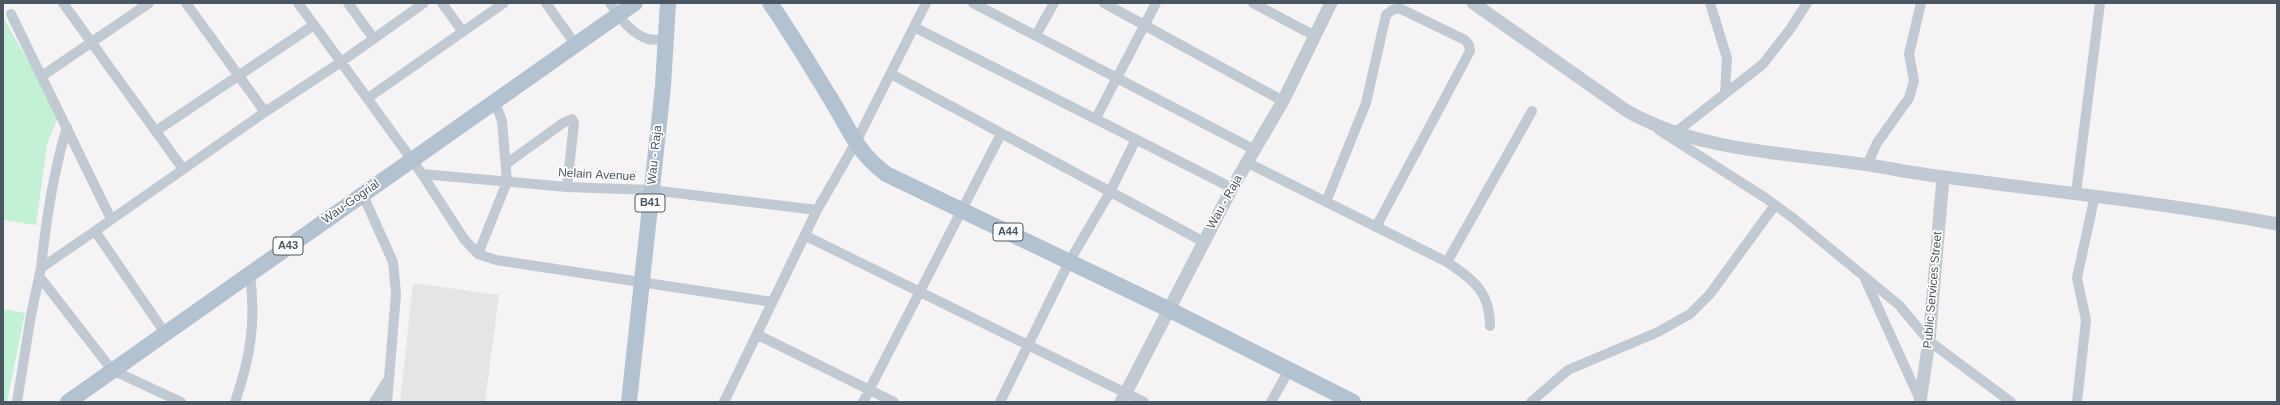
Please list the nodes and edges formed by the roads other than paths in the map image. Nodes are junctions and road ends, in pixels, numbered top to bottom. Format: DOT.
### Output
graph roads {
  1 [pos="63,3"];
  2 [pos="149,3"];
  3 [pos="186,3"];
  4 [pos="298,3"];
  5 [pos="348,3"];
  6 [pos="424,3"];
  7 [pos="442,3"];
  8 [pos="504,3"];
  9 [pos="546,3"];
  10 [pos="635,3"];
  11 [pos="668,3"];
  12 [pos="770,3"];
  13 [pos="926,3"];
  14 [pos="972,3"];
  15 [pos="1054,3"];
  16 [pos="1104,3"];
  17 [pos="1156,3"];
  18 [pos="1252,3"];
  19 [pos="1331,3"];
  20 [pos="1473,3"];
  21 [pos="1710,3"];
  22 [pos="1807,3"];
  23 [pos="1921,3"];
  24 [pos="2100,3"];
  25 [pos="614,9"];
  26 [pos="11,14"];
  27 [pos="314,24"];
  28 [pos="1144,25"];
  29 [pos="914,27"];
  30 [pos="463,32"];
  31 [pos="1036,35"];
  32 [pos="1314,35"];
  33 [pos="374,39"];
  34 [pos="667,39"];
  35 [pos="93,43"];
  36 [pos="575,44"];
  37 [pos="341,62"];
  38 [pos="891,74"];
  39 [pos="238,75"];
  40 [pos="42,76"];
  41 [pos="1117,78"];
  42 [pos="1725,93"];
  43 [pos="368,98"];
  44 [pos="1283,101"];
  45 [pos="495,102"];
  46 [pos="1532,111"];
  47 [pos="265,112"];
  48 [pos="1096,118"];
  49 [pos="1650,124"];
  50 [pos="67,127"];
  51 [pos="156,131"];
  52 [pos="1676,132"];
  53 [pos="1001,134"];
  54 [pos="1136,139"];
  55 [pos="855,144"];
  56 [pos="1256,150"];
  57 [pos="411,160"];
  58 [pos="1248,163"];
  59 [pos="506,164"];
  60 [pos="1867,165"];
  61 [pos="183,169"];
  62 [pos="422,174"];
  63 [pos="1943,177"];
  64 [pos="507,182"];
  65 [pos="567,187"];
  66 [pos="1232,188"];
  67 [pos="652,190"];
  68 [pos="1110,192"];
  69 [pos="362,193"];
  70 [pos="2076,193"];
  71 [pos="2095,195"];
  72 [pos="1326,202"];
  73 [pos="1775,205"];
  74 [pos="962,209"];
  75 [pos="817,210"];
  76 [pos="111,219"];
  77 [pos="2277,224"];
  78 [pos="1376,227"];
  79 [pos="95,230"];
  80 [pos="806,236"];
  81 [pos="1204,242"];
  82 [pos="478,254"];
  83 [pos="1069,262"];
  84 [pos="1447,262"];
  85 [pos="40,272"];
  86 [pos="250,273"];
  87 [pos="1863,275"];
  88 [pos="641,283"];
  89 [pos="919,292"];
  90 [pos="772,302"];
  91 [pos="1168,309"];
  92 [pos="1490,326"];
  93 [pos="165,333"];
  94 [pos="758,336"];
  95 [pos="1929,341"];
  96 [pos="1028,346"];
  97 [pos="112,370"];
  98 [pos="1289,370"];
  99 [pos="389,378"];
  100 [pos="869,390"];
  101 [pos="1123,397"];
  102 [pos="1920,401"];
  103 [pos="17,402"];
  104 [pos="68,402"];
  105 [pos="181,402"];
  106 [pos="235,402"];
  107 [pos="374,402"];
  108 [pos="387,402"];
  109 [pos="629,402"];
  110 [pos="724,402"];
  111 [pos="863,402"];
  112 [pos="894,402"];
  113 [pos="1000,402"];
  114 [pos="1144,402"];
  115 [pos="1271,402"];
  116 [pos="1353,402"];
  117 [pos="1531,402"];
  118 [pos="2011,402"];
  119 [pos="2077,402"];
  1 -- 35 [label="street"];
  2 -- 35 [label="street"];
  3 -- 39 [label="street"];
  4 -- 27 [label="street"];
  5 -- 33 [label="street"];
  6 -- 33 [label="street"];
  7 -- 30 [label="street"];
  8 -- 30 [label="street"];
  9 -- 36 [label="street"];
  10 -- 25 [label="main road, Wau-Gogrial / A43"];
  11 -- 34 [label="main road, Wau - Raja / B41"];
  12 -- 55 [label="main road, A44"];
  13 -- 29 [label="street"];
  14 -- 31 [label="street"];
  15 -- 31 [label="street"];
  16 -- 28 [label="street"];
  17 -- 28 [label="street"];
  18 -- 32 [label="street"];
  19 -- 32 [label="street, Wau - Raja"];
  20 -- 49 [label="street"];
  21 -- 42 [label="street"];
  22 -- 42 [label="street"];
  23 -- 60 [label="street"];
  24 -- 70 [label="street"];
  25 -- 34 [label="street"];
  25 -- 36 [label="main road, Wau-Gogrial / A43"];
  26 -- 40 [label="street"];
  27 -- 37 [label="street"];
  27 -- 39 [label="street"];
  28 -- 41 [label="street"];
  28 -- 44 [label="street"];
  29 -- 38 [label="street"];
  29 -- 48 [label="street"];
  30 -- 43 [label="street"];
  31 -- 41 [label="street"];
  32 -- 44 [label="street, Wau - Raja"];
  33 -- 37 [label="street"];
  34 -- 67 [label="main road, Wau - Raja / B41"];
  35 -- 40 [label="street"];
  35 -- 51 [label="street"];
  36 -- 45 [label="main road, Wau-Gogrial / A43"];
  37 -- 43 [label="street"];
  37 -- 47 [label="street"];
  38 -- 53 [label="street"];
  38 -- 55 [label="street"];
  39 -- 47 [label="street"];
  39 -- 51 [label="street"];
  40 -- 50 [label="street"];
  41 -- 48 [label="street"];
  41 -- 56 [label="street"];
  42 -- 52 [label="street"];
  43 -- 57 [label="street"];
  44 -- 56 [label="street, Wau - Raja"];
  45 -- 57 [label="main road, Wau-Gogrial / A43"];
  45 -- 59 [label="street"];
  46 -- 84 [label="street"];
  47 -- 61 [label="street"];
  48 -- 54 [label="street"];
  49 -- 52 [label="street"];
  49 -- 73 [label="street"];
  50 -- 76 [label="street"];
  50 -- 85 [label="street"];
  51 -- 61 [label="street"];
  52 -- 60 [label="street"];
  53 -- 68 [label="street"];
  53 -- 74 [label="street"];
  54 -- 66 [label="street"];
  54 -- 68 [label="street"];
  55 -- 74 [label="main road, A44"];
  55 -- 75 [label="street"];
  56 -- 58 [label="street, Wau - Raja"];
  57 -- 62 [label="street"];
  57 -- 69 [label="main road, Wau-Gogrial / A43"];
  58 -- 66 [label="street, Wau - Raja"];
  58 -- 72 [label="street"];
  59 -- 64 [label="street"];
  59 -- 65 [label="street"];
  60 -- 63 [label="street"];
  61 -- 76 [label="street"];
  62 -- 64 [label="street, Nelain Avenue"];
  62 -- 82 [label="street"];
  63 -- 70 [label="street"];
  63 -- 95 [label="street, Public Services Street"];
  64 -- 65 [label="street, Nelain Avenue"];
  64 -- 82 [label="street"];
  65 -- 67 [label="street, Nelain Avenue"];
  66 -- 81 [label="street, Wau - Raja"];
  67 -- 75 [label="street, Nelain Avenue"];
  67 -- 88 [label="main road, Wau - Raja / B41"];
  68 -- 81 [label="street"];
  68 -- 83 [label="street"];
  69 -- 86 [label="main road, Wau-Gogrial / A43"];
  69 -- 99 [label="street"];
  70 -- 71 [label="street"];
  71 -- 77 [label="street"];
  71 -- 119 [label="street"];
  72 -- 78 [label="street"];
  72 -- 78 [label="street"];
  73 -- 87 [label="street"];
  73 -- 117 [label="street"];
  74 -- 83 [label="main road, A44"];
  74 -- 89 [label="street"];
  75 -- 80 [label="street"];
  76 -- 79 [label="street"];
  78 -- 84 [label="street"];
  79 -- 85 [label="street"];
  79 -- 93 [label="street"];
  80 -- 89 [label="street"];
  80 -- 90 [label="street"];
  81 -- 91 [label="street, Wau - Raja"];
  82 -- 88 [label="street"];
  83 -- 91 [label="main road, A44"];
  83 -- 96 [label="street"];
  84 -- 92 [label="street"];
  85 -- 97 [label="street"];
  85 -- 103 [label="street"];
  86 -- 93 [label="main road, Wau-Gogrial / A43"];
  86 -- 106 [label="street"];
  87 -- 95 [label="street"];
  87 -- 102 [label="street"];
  88 -- 90 [label="street"];
  88 -- 109 [label="main road, Wau - Raja / B41"];
  89 -- 96 [label="street"];
  89 -- 100 [label="street"];
  90 -- 94 [label="street"];
  91 -- 98 [label="main road, A44"];
  91 -- 101 [label="street, Wau - Raja"];
  93 -- 97 [label="main road, Wau-Gogrial / A43"];
  94 -- 100 [label="street"];
  94 -- 110 [label="street"];
  95 -- 102 [label="street, Public Services Street"];
  95 -- 118 [label="street"];
  96 -- 101 [label="street"];
  96 -- 113 [label="street"];
  97 -- 104 [label="main road, Wau-Gogrial / A43"];
  97 -- 105 [label="street"];
  98 -- 115 [label="street"];
  98 -- 116 [label="main road, A44"];
  99 -- 107 [label="street"];
  99 -- 108 [label="street"];
  100 -- 111 [label="street"];
  100 -- 112 [label="street"];
  101 -- 114 [label="street"];
}
